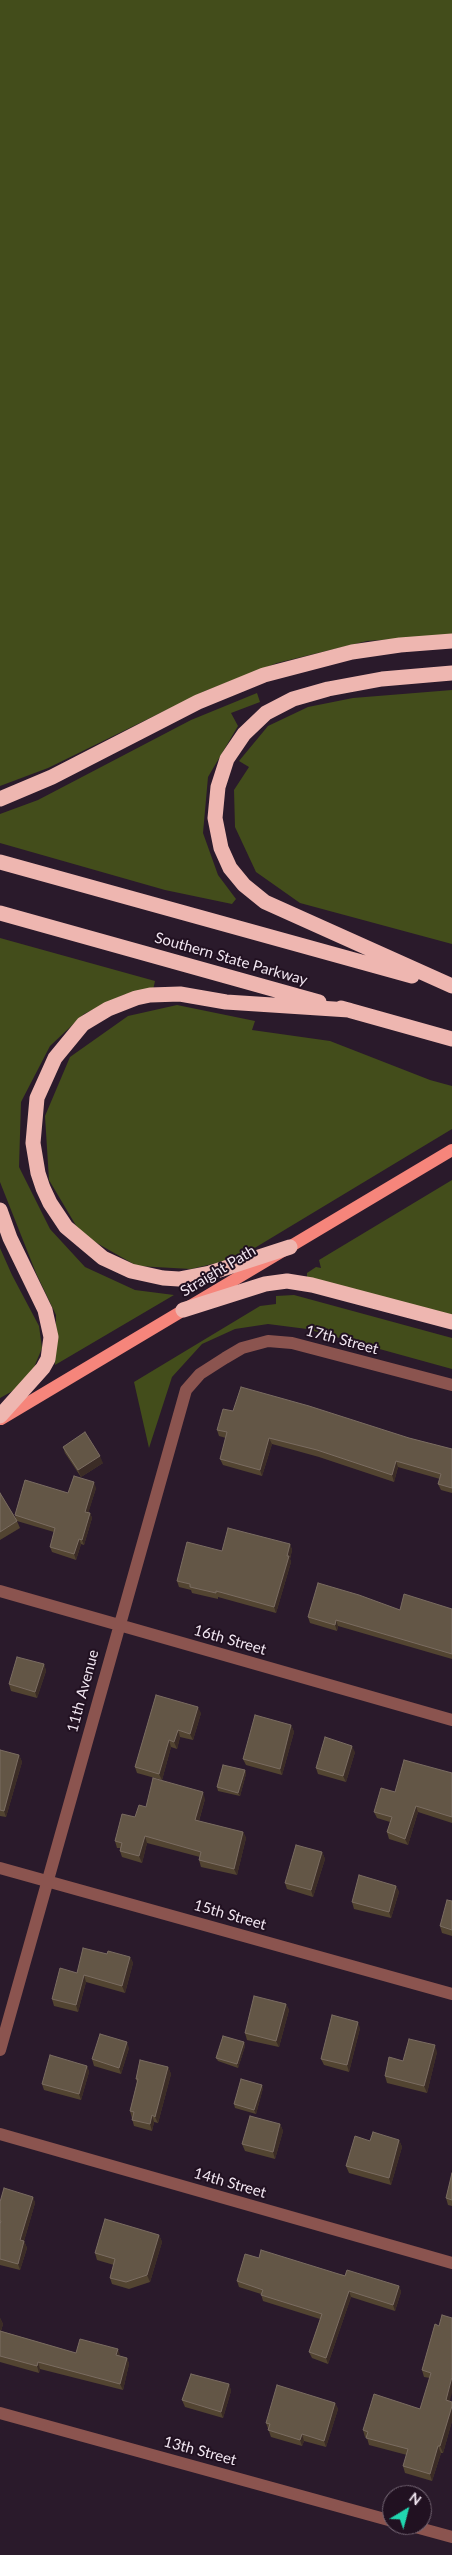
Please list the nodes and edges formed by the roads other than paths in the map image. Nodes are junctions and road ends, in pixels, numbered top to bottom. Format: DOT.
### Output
graph roads {
  1 [pos="452,641"];
  2 [pos="452,673"];
  3 [pos="0,799"];
  4 [pos="0,862"];
  5 [pos="0,913"];
  6 [pos="452,987"];
  7 [pos="349,1010"];
  8 [pos="452,1039"];
  9 [pos="452,1150"];
  10 [pos="0,1210"];
  11 [pos="290,1247"];
  12 [pos="183,1310"];
  13 [pos="452,1322"];
  14 [pos="224,1358"];
  15 [pos="452,1385"];
  16 [pos="0,1418"];
  17 [pos="0,1591"];
  18 [pos="118,1624"];
  19 [pos="452,1720"];
  20 [pos="0,1868"];
  21 [pos="48,1881"];
  22 [pos="452,1994"];
  23 [pos="0,2050"];
  24 [pos="0,2134"];
  25 [pos="452,2263"];
  26 [pos="0,2413"];
  27 [pos="382,2517"];
  28 [pos="432,2532"];
  29 [pos="452,2537"];
  1 -- 3 [label="highway"];
  2 -- 6 [label="highway"];
  4 -- 6 [label="highway, Southern State Parkway"];
  5 -- 7 [label="highway, Southern State Parkway"];
  7 -- 8 [label="highway, Southern State Parkway"];
  7 -- 11 [label="highway"];
  9 -- 11 [label="main road, Straight Path"];
  10 -- 16 [label="highway"];
  11 -- 12 [label="main road, Straight Path"];
  12 -- 13 [label="highway"];
  12 -- 16 [label="main road, Straight Path"];
  14 -- 15 [label="street, 17th Street"];
  14 -- 18 [label="street, 11th Avenue"];
  17 -- 18 [label="street, 16th Street"];
  18 -- 19 [label="street, 16th Street"];
  18 -- 21 [label="street, 11th Avenue"];
  20 -- 21 [label="street, 15th Street"];
  21 -- 22 [label="street, 15th Street"];
  21 -- 23 [label="street, 11th Avenue"];
  24 -- 25 [label="street, 14th Street"];
  26 -- 27 [label="street, 13th Street"];
  28 -- 29 [label="street"];
}
